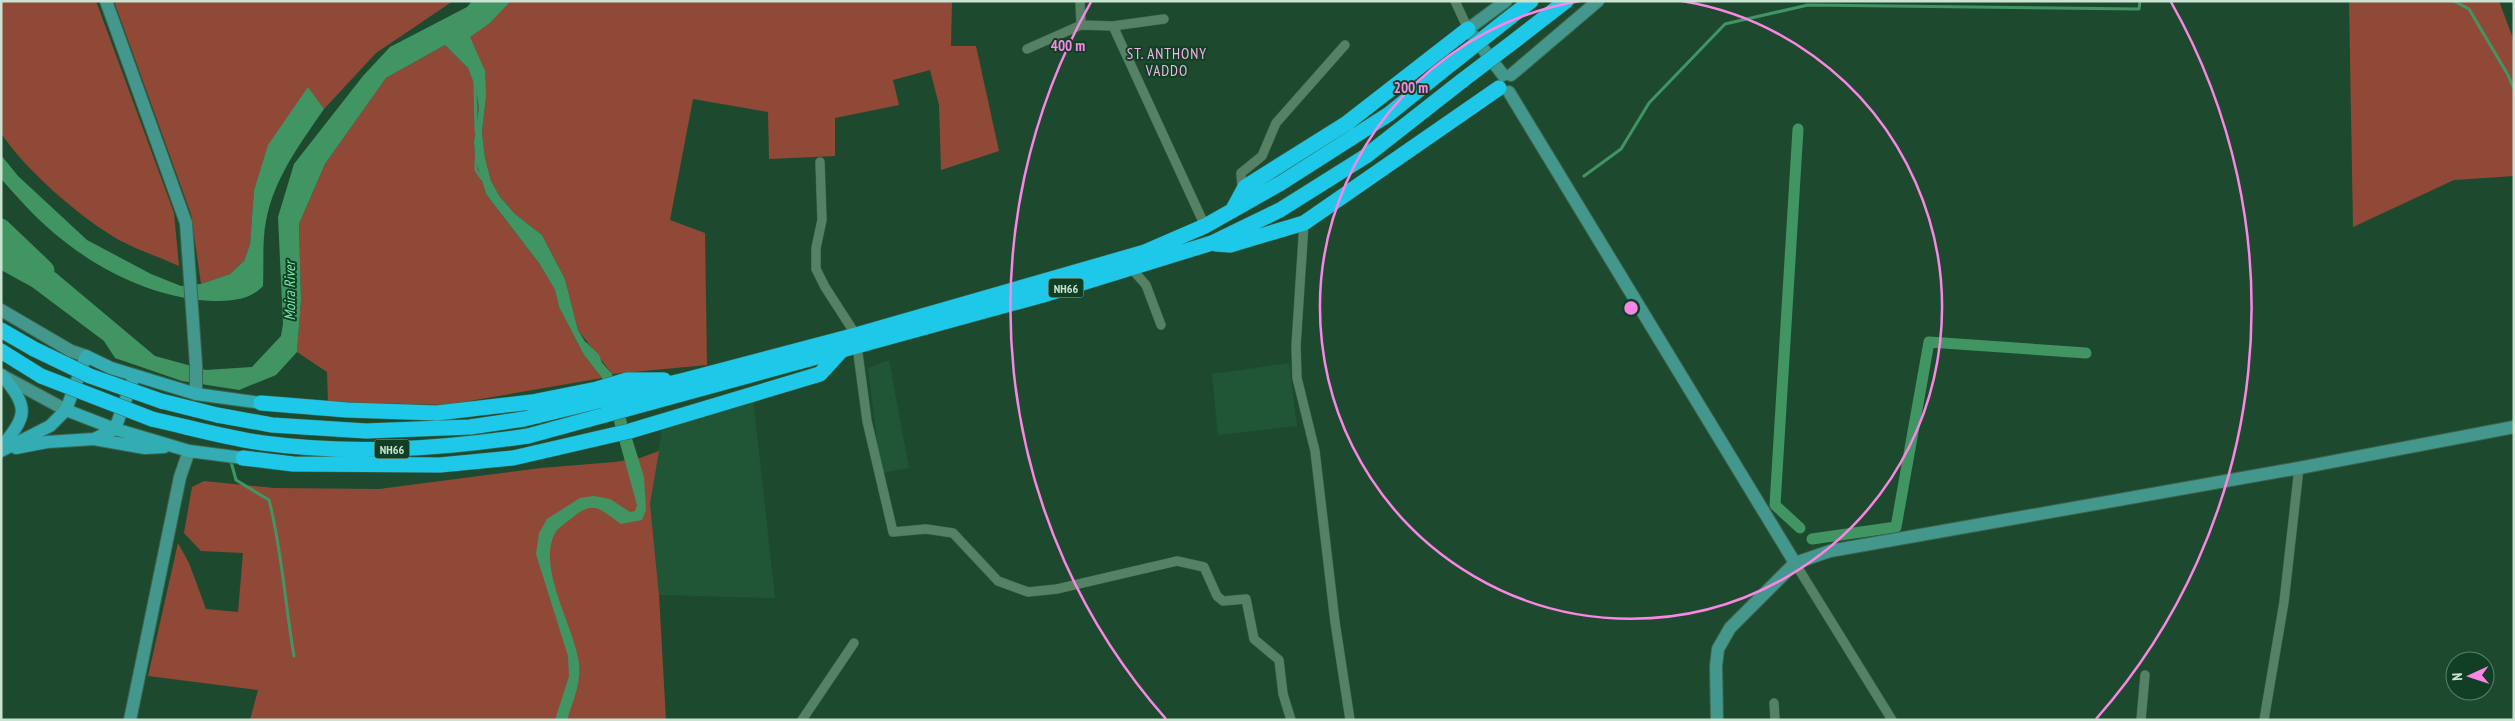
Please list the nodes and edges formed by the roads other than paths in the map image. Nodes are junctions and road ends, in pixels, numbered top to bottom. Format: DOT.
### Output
graph roads {
  1 [pos="106,1"];
  2 [pos="1080,1"];
  3 [pos="1455,1"];
  4 [pos="1506,1"];
  5 [pos="1531,1"];
  6 [pos="1566,1"];
  7 [pos="1598,1"];
  8 [pos="1164,19"];
  9 [pos="1081,25"];
  10 [pos="1113,26"];
  11 [pos="1468,29"];
  12 [pos="1345,45"];
  13 [pos="1027,49"];
  14 [pos="1506,83"];
  15 [pos="820,162"];
  16 [pos="1242,189"];
  17 [pos="1232,211"];
  18 [pos="1304,223"];
  19 [pos="1205,226"];
  20 [pos="1212,244"];
  21 [pos="1131,268"];
  22 [pos="1,310"];
  23 [pos="1161,325"];
  24 [pos="1,330"];
  25 [pos="856,340"];
  26 [pos="842,350"];
  27 [pos="1,351"];
  28 [pos="86,356"];
  29 [pos="134,374"];
  30 [pos="2,375"];
  31 [pos="685,380"];
  32 [pos="196,389"];
  33 [pos="262,403"];
  34 [pos="66,410"];
  35 [pos="2514,427"];
  36 [pos="115,429"];
  37 [pos="94,439"];
  38 [pos="174,446"];
  39 [pos="1,450"];
  40 [pos="190,451"];
  41 [pos="243,458"];
  42 [pos="2300,468"];
  43 [pos="1795,563"];
  44 [pos="854,643"];
  45 [pos="2145,675"];
  46 [pos="1774,703"];
  47 [pos="130,720"];
  48 [pos="802,720"];
  49 [pos="1291,720"];
  50 [pos="1350,720"];
  51 [pos="1717,720"];
  52 [pos="1775,720"];
  53 [pos="1892,720"];
  54 [pos="2140,720"];
  55 [pos="2264,720"];
  1 -- 32 [label="street"];
  2 -- 9 [label="street"];
  3 -- 11 [label="street"];
  4 -- 11 [label="street"];
  5 -- 17 [label="highway, NH66, bridge"];
  6 -- 20 [label="highway, NH66, bridge"];
  7 -- 14 [label="street"];
  8 -- 10 [label="street"];
  9 -- 10 [label="street"];
  9 -- 13 [label="street"];
  10 -- 19 [label="street"];
  11 -- 14 [label="street"];
  11 -- 16 [label="highway"];
  12 -- 16 [label="street"];
  14 -- 18 [label="highway"];
  14 -- 43 [label="street"];
  15 -- 25 [label="street"];
  16 -- 17 [label="highway"];
  17 -- 19 [label="highway, NH66"];
  18 -- 20 [label="highway"];
  18 -- 50 [label="street"];
  19 -- 25 [label="highway, NH66"];
  20 -- 21 [label="highway, NH66"];
  21 -- 23 [label="street"];
  21 -- 25 [label="highway, NH66"];
  22 -- 28 [label="street"];
  24 -- 31 [label="highway, NH66, bridge"];
  25 -- 26 [label="highway, NH66"];
  25 -- 31 [label="highway, NH66"];
  25 -- 49 [label="street"];
  26 -- 27 [label="highway, NH66, bridge"];
  26 -- 41 [label="highway"];
  28 -- 29 [label="main road"];
  28 -- 34 [label="main road"];
  29 -- 32 [label="main road"];
  29 -- 36 [label="main road"];
  30 -- 34 [label="street"];
  30 -- 39 [label="main road"];
  31 -- 33 [label="highway"];
  32 -- 33 [label="main road"];
  34 -- 36 [label="main road"];
  34 -- 39 [label="main road"];
  35 -- 42 [label="street"];
  36 -- 37 [label="main road"];
  36 -- 38 [label="main road"];
  37 -- 38 [label="main road"];
  37 -- 39 [label="main road"];
  38 -- 40 [label="main road"];
  40 -- 41 [label="main road"];
  40 -- 47 [label="street"];
  42 -- 43 [label="street"];
  42 -- 55 [label="street"];
  43 -- 51 [label="street"];
  43 -- 53 [label="street"];
  44 -- 48 [label="street"];
  45 -- 54 [label="street"];
  46 -- 52 [label="street"];
}
